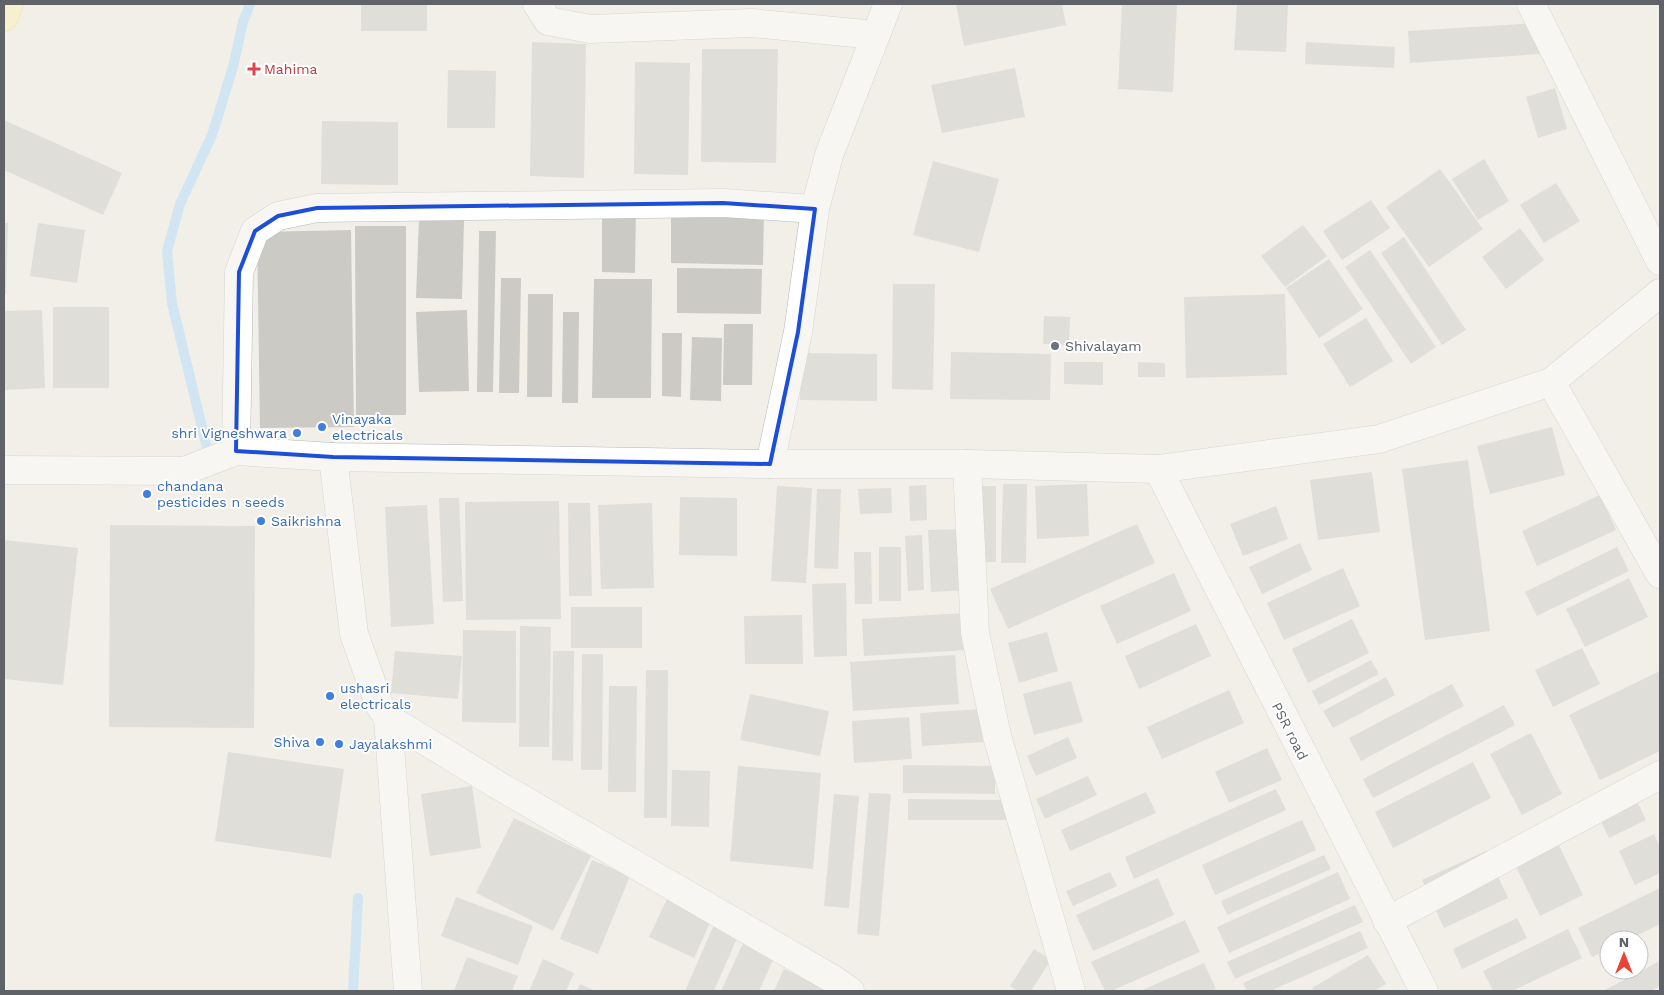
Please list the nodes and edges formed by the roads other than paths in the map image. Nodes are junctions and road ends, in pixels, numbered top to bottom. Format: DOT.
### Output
graph roads {
  1 [pos="9,4"];
  2 [pos="537,4"];
  3 [pos="888,4"];
  4 [pos="1531,4"];
  5 [pos="4,17"];
  6 [pos="875,35"];
  7 [pos="815,209"];
  8 [pos="1660,261"];
  9 [pos="1660,292"];
  10 [pos="1551,382"];
  11 [pos="236,450"];
  12 [pos="333,457"];
  13 [pos="770,464"];
  14 [pos="967,464"];
  15 [pos="1158,469"];
  16 [pos="4,470"];
  17 [pos="1660,574"];
  18 [pos="388,718"];
  19 [pos="1660,775"];
  20 [pos="1387,921"];
  21 [pos="408,991"];
  22 [pos="850,991"];
  23 [pos="1071,991"];
  24 [pos="1424,991"];
  1 -- 5 [label="main road"];
  2 -- 6 [label="street"];
  3 -- 6 [label="street"];
  4 -- 8 [label="street"];
  6 -- 7 [label="street"];
  7 -- 11 [label="street"];
  7 -- 13 [label="street"];
  9 -- 10 [label="street"];
  10 -- 15 [label="street"];
  10 -- 17 [label="street"];
  11 -- 12 [label="street"];
  11 -- 16 [label="street"];
  12 -- 13 [label="street"];
  12 -- 18 [label="street"];
  13 -- 14 [label="street"];
  14 -- 15 [label="street"];
  14 -- 23 [label="street"];
  15 -- 20 [label="street, PSR road"];
  18 -- 21 [label="street"];
  18 -- 22 [label="street"];
  19 -- 20 [label="street"];
  20 -- 24 [label="street, PSR road"];
}
